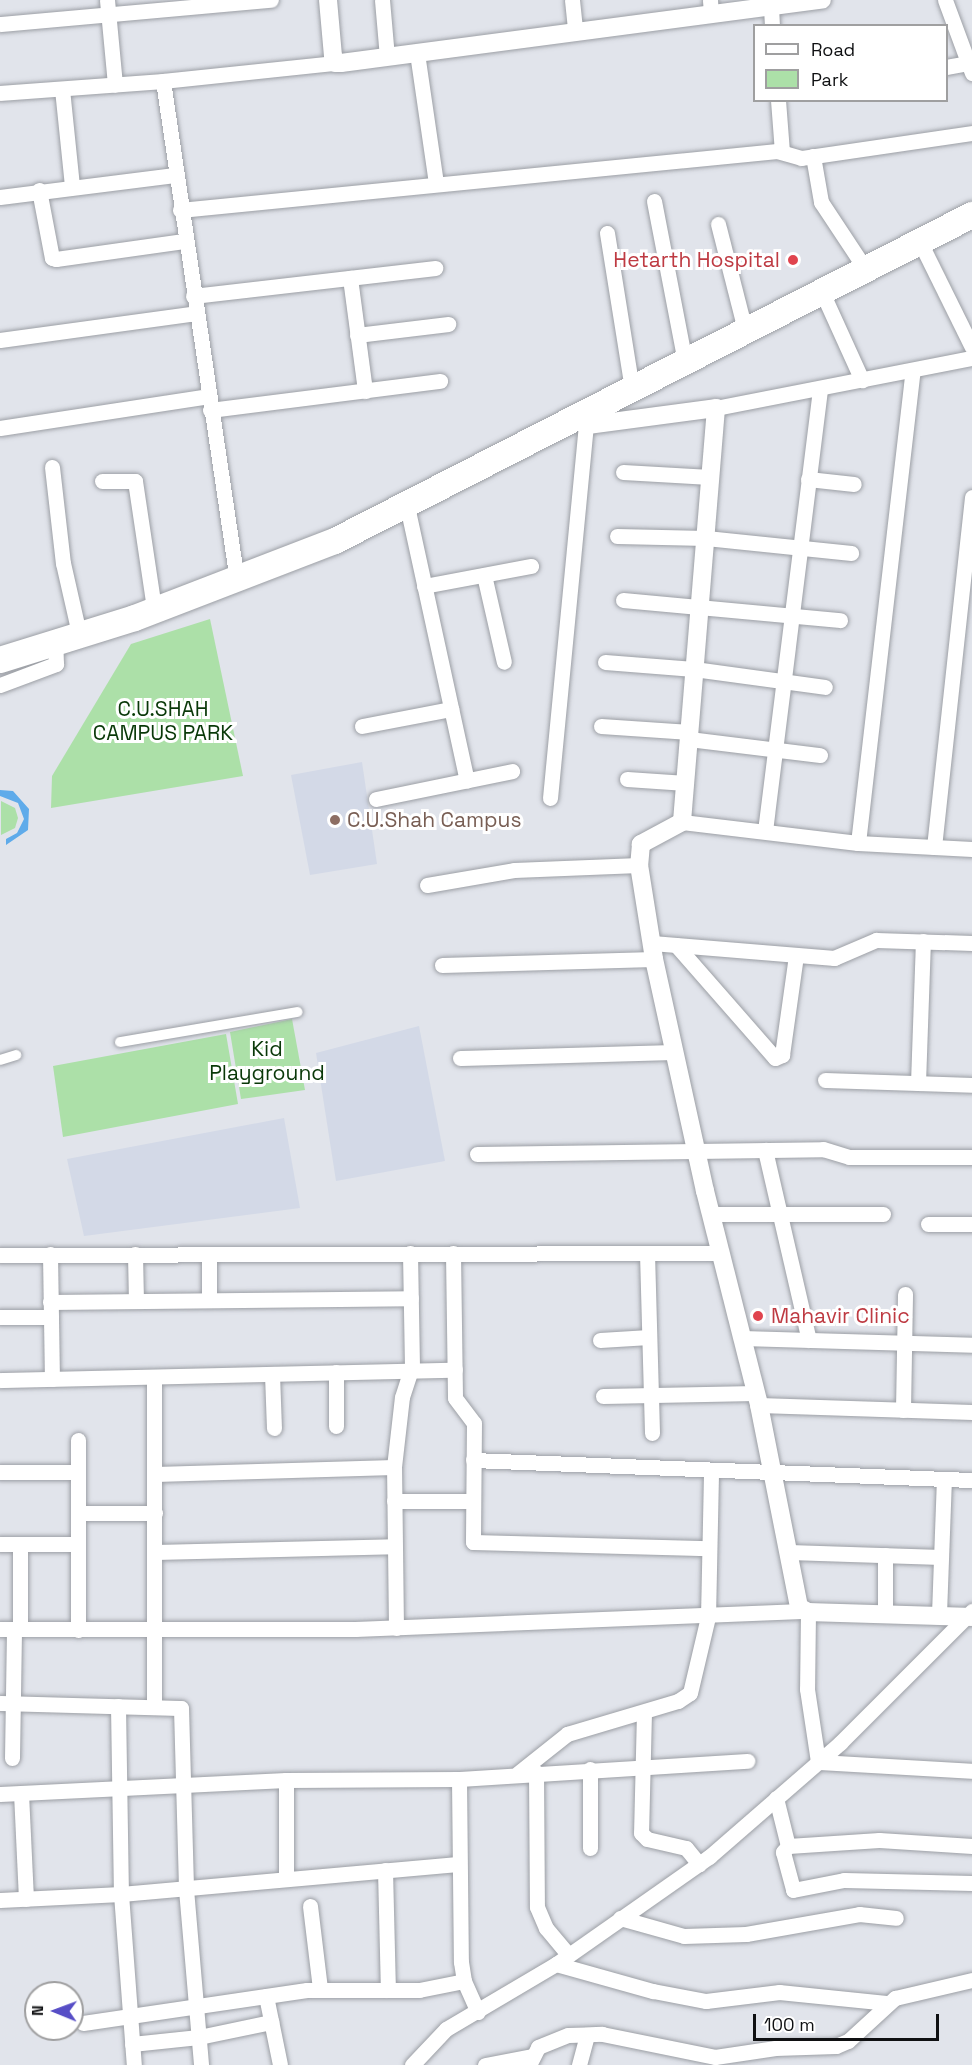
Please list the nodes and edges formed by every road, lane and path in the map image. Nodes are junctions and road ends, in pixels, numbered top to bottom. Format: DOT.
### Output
graph roads {
  1 [pos="107,0"];
  2 [pos="271,0"];
  3 [pos="328,0"];
  4 [pos="382,0"];
  5 [pos="572,0"];
  6 [pos="822,0"];
  7 [pos="945,0"];
  8 [pos="710,7"];
  9 [pos="771,7"];
  10 [pos="109,16"];
  11 [pos="0,24"];
  12 [pos="772,24"];
  13 [pos="575,31"];
  14 [pos="417,53"];
  15 [pos="387,57"];
  16 [pos="335,63"];
  17 [pos="948,67"];
  18 [pos="970,68"];
  19 [pos="163,81"];
  20 [pos="115,85"];
  21 [pos="62,89"];
  22 [pos="0,93"];
  23 [pos="778,102"];
  24 [pos="972,133"];
  25 [pos="782,152"];
  26 [pos="813,156"];
  27 [pos="175,175"];
  28 [pos="436,184"];
  29 [pos="72,186"];
  30 [pos="39,190"];
  31 [pos="0,197"];
  32 [pos="654,201"];
  33 [pos="972,205"];
  34 [pos="180,210"];
  35 [pos="972,216"];
  36 [pos="718,224"];
  37 [pos="607,233"];
  38 [pos="184,241"];
  39 [pos="920,242"];
  40 [pos="863,266"];
  41 [pos="435,268"];
  42 [pos="350,278"];
  43 [pos="822,292"];
  44 [pos="193,296"];
  45 [pos="196,313"];
  46 [pos="743,322"];
  47 [pos="448,324"];
  48 [pos="357,335"];
  49 [pos="0,340"];
  50 [pos="972,347"];
  51 [pos="683,351"];
  52 [pos="972,358"];
  53 [pos="913,370"];
  54 [pos="630,377"];
  55 [pos="862,380"];
  56 [pos="440,381"];
  57 [pos="820,388"];
  58 [pos="365,391"];
  59 [pos="209,403"];
  60 [pos="716,408"];
  61 [pos="585,420"];
  62 [pos="0,428"];
  63 [pos="52,467"];
  64 [pos="623,472"];
  65 [pos="711,477"];
  66 [pos="808,479"];
  67 [pos="102,482"];
  68 [pos="854,484"];
  69 [pos="972,497"];
  70 [pos="407,506"];
  71 [pos="617,536"];
  72 [pos="706,538"];
  73 [pos="800,547"];
  74 [pos="851,553"];
  75 [pos="531,566"];
  76 [pos="484,575"];
  77 [pos="236,576"];
  78 [pos="424,586"];
  79 [pos="623,600"];
  80 [pos="153,601"];
  81 [pos="700,604"];
  82 [pos="792,614"];
  83 [pos="840,620"];
  84 [pos="67,635"];
  85 [pos="0,660"];
  86 [pos="605,662"];
  87 [pos="504,663"];
  88 [pos="694,669"];
  89 [pos="783,681"];
  90 [pos="0,685"];
  91 [pos="825,687"];
  92 [pos="451,709"];
  93 [pos="362,726"];
  94 [pos="601,726"];
  95 [pos="689,735"];
  96 [pos="776,749"];
  97 [pos="820,755"];
  98 [pos="512,771"];
  99 [pos="627,779"];
  100 [pos="467,781"];
  101 [pos="686,783"];
  102 [pos="550,798"];
  103 [pos="376,799"];
  104 [pos="682,822"];
  105 [pos="765,831"];
  106 [pos="858,843"];
  107 [pos="934,847"];
  108 [pos="972,849"];
  109 [pos="639,865"];
  110 [pos="427,885"];
  111 [pos="923,941"];
  112 [pos="972,943"];
  113 [pos="676,945"];
  114 [pos="653,951"];
  115 [pos="796,955"];
  116 [pos="442,965"];
  117 [pos="297,1012"];
  118 [pos="120,1042"];
  119 [pos="675,1052"];
  120 [pos="16,1055"];
  121 [pos="460,1058"];
  122 [pos="0,1060"];
  123 [pos="825,1080"];
  124 [pos="918,1083"];
  125 [pos="972,1085"];
  126 [pos="765,1150"];
  127 [pos="696,1151"];
  128 [pos="477,1154"];
  129 [pos="972,1157"];
  130 [pos="711,1214"];
  131 [pos="780,1214"];
  132 [pos="883,1214"];
  133 [pos="928,1224"];
  134 [pos="972,1224"];
  135 [pos="410,1253"];
  136 [pos="453,1253"];
  137 [pos="647,1253"];
  138 [pos="721,1253"];
  139 [pos="50,1254"];
  140 [pos="135,1254"];
  141 [pos="209,1254"];
  142 [pos="0,1255"];
  143 [pos="905,1294"];
  144 [pos="411,1298"];
  145 [pos="209,1300"];
  146 [pos="135,1301"];
  147 [pos="50,1310"];
  148 [pos="0,1317"];
  149 [pos="649,1337"];
  150 [pos="742,1338"];
  151 [pos="600,1340"];
  152 [pos="809,1340"];
  153 [pos="905,1343"];
  154 [pos="972,1345"];
  155 [pos="455,1370"];
  156 [pos="411,1371"];
  157 [pos="336,1372"];
  158 [pos="272,1374"];
  159 [pos="154,1377"];
  160 [pos="52,1379"];
  161 [pos="0,1380"];
  162 [pos="651,1395"];
  163 [pos="603,1396"];
  164 [pos="758,1399"];
  165 [pos="903,1410"];
  166 [pos="972,1412"];
  167 [pos="336,1426"];
  168 [pos="273,1428"];
  169 [pos="652,1434"];
  170 [pos="78,1440"];
  171 [pos="473,1460"];
  172 [pos="394,1467"];
  173 [pos="711,1470"];
  174 [pos="0,1472"];
  175 [pos="78,1472"];
  176 [pos="771,1473"];
  177 [pos="155,1474"];
  178 [pos="944,1479"];
  179 [pos="972,1480"];
  180 [pos="394,1501"];
  181 [pos="471,1502"];
  182 [pos="78,1513"];
  183 [pos="155,1513"];
  184 [pos="0,1544"];
  185 [pos="20,1544"];
  186 [pos="78,1544"];
  187 [pos="394,1546"];
  188 [pos="709,1548"];
  189 [pos="155,1552"];
  190 [pos="789,1552"];
  191 [pos="885,1555"];
  192 [pos="941,1557"];
  193 [pos="805,1612"];
  194 [pos="885,1612"];
  195 [pos="939,1614"];
  196 [pos="970,1615"];
  197 [pos="708,1617"];
  198 [pos="396,1628"];
  199 [pos="11,1629"];
  200 [pos="78,1630"];
  201 [pos="155,1630"];
  202 [pos="7,1703"];
  203 [pos="117,1706"];
  204 [pos="154,1706"];
  205 [pos="644,1712"];
  206 [pos="12,1758"];
  207 [pos="747,1761"];
  208 [pos="818,1762"];
  209 [pos="642,1766"];
  210 [pos="590,1769"];
  211 [pos="972,1771"];
  212 [pos="536,1772"];
  213 [pos="518,1773"];
  214 [pos="459,1779"];
  215 [pos="286,1780"];
  216 [pos="181,1786"];
  217 [pos="118,1790"];
  218 [pos="21,1793"];
  219 [pos="0,1794"];
  220 [pos="776,1798"];
  221 [pos="788,1846"];
  222 [pos="972,1846"];
  223 [pos="590,1848"];
  224 [pos="458,1864"];
  225 [pos="699,1864"];
  226 [pos="385,1870"];
  227 [pos="286,1879"];
  228 [pos="972,1883"];
  229 [pos="186,1889"];
  230 [pos="121,1894"];
  231 [pos="26,1899"];
  232 [pos="0,1900"];
  233 [pos="310,1906"];
  234 [pos="620,1918"];
  235 [pos="896,1918"];
  236 [pos="569,1955"];
  237 [pos="556,1964"];
  238 [pos="972,1980"];
  239 [pos="464,1981"];
  240 [pos="320,1989"];
  241 [pos="388,1990"];
  242 [pos="266,1996"];
  243 [pos="888,2002"];
  244 [pos="196,2007"];
  245 [pos="478,2012"];
  246 [pos="130,2016"];
  247 [pos="271,2022"];
  248 [pos="84,2023"];
  249 [pos="587,2035"];
  250 [pos="199,2037"];
  251 [pos="132,2044"];
  252 [pos="531,2061"];
  253 [pos="134,2065"];
  254 [pos="201,2065"];
  255 [pos="280,2065"];
  256 [pos="413,2065"];
  257 [pos="427,2065"];
  258 [pos="485,2065"];
  259 [pos="579,2065"];
  1 -- 10 [label="street"];
  2 -- 10 [label="street"];
  3 -- 16 [label="street"];
  4 -- 15 [label="street"];
  5 -- 13 [label="street"];
  6 -- 9 [label="street"];
  7 -- 18 [label="street"];
  8 -- 9 [label="street"];
  8 -- 13 [label="street"];
  9 -- 12 [label="street"];
  10 -- 11 [label="street"];
  10 -- 20 [label="street"];
  13 -- 14 [label="street"];
  14 -- 15 [label="street"];
  14 -- 28 [label="street"];
  15 -- 16 [label="street"];
  16 -- 19 [label="street"];
  17 -- 18 [label="street"];
  19 -- 20 [label="street"];
  19 -- 27 [label="street"];
  20 -- 21 [label="street"];
  21 -- 22 [label="street"];
  21 -- 29 [label="street"];
  23 -- 25 [label="street"];
  24 -- 26 [label="street"];
  25 -- 26 [label="street"];
  25 -- 28 [label="street"];
  26 -- 40 [label="street"];
  27 -- 29 [label="street"];
  27 -- 34 [label="street"];
  28 -- 34 [label="street"];
  29 -- 30 [label="street"];
  30 -- 31 [label="street"];
  30 -- 38 [label="street"];
  32 -- 51 [label="street"];
  33 -- 40 [label="highway"];
  34 -- 38 [label="street"];
  35 -- 39 [label="highway"];
  36 -- 46 [label="street"];
  37 -- 54 [label="street"];
  38 -- 44 [label="street"];
  39 -- 40 [label="highway"];
  39 -- 50 [label="street"];
  40 -- 43 [label="highway"];
  40 -- 46 [label="highway"];
  41 -- 42 [label="street"];
  42 -- 44 [label="street"];
  42 -- 48 [label="street"];
  43 -- 55 [label="street"];
  43 -- 61 [label="highway"];
  44 -- 45 [label="street"];
  45 -- 49 [label="street"];
  45 -- 59 [label="street"];
  46 -- 51 [label="highway"];
  47 -- 48 [label="street"];
  48 -- 58 [label="street"];
  51 -- 54 [label="highway"];
  52 -- 53 [label="street"];
  53 -- 55 [label="street"];
  53 -- 106 [label="street"];
  54 -- 77 [label="highway"];
  55 -- 57 [label="street"];
  56 -- 58 [label="street"];
  57 -- 60 [label="street"];
  57 -- 66 [label="street"];
  58 -- 59 [label="street"];
  59 -- 62 [label="street"];
  59 -- 77 [label="street"];
  60 -- 61 [label="street"];
  60 -- 65 [label="street"];
  61 -- 70 [label="highway"];
  61 -- 102 [label="street"];
  63 -- 84 [label="street"];
  64 -- 65 [label="street"];
  65 -- 72 [label="street"];
  66 -- 68 [label="street"];
  66 -- 73 [label="street"];
  67 -- 80 [label="street"];
  69 -- 107 [label="street"];
  70 -- 77 [label="highway"];
  70 -- 78 [label="street"];
  71 -- 72 [label="street"];
  72 -- 73 [label="street"];
  72 -- 81 [label="street"];
  73 -- 74 [label="street"];
  73 -- 82 [label="street"];
  75 -- 76 [label="street"];
  76 -- 78 [label="street"];
  76 -- 87 [label="street"];
  77 -- 80 [label="highway"];
  77 -- 84 [label="highway"];
  78 -- 92 [label="street"];
  79 -- 81 [label="street"];
  80 -- 84 [label="highway"];
  81 -- 82 [label="street"];
  81 -- 88 [label="street"];
  82 -- 83 [label="street"];
  82 -- 89 [label="street"];
  84 -- 85 [label="highway"];
  84 -- 90 [label="street"];
  86 -- 88 [label="street"];
  88 -- 89 [label="street"];
  88 -- 95 [label="street"];
  89 -- 91 [label="street"];
  89 -- 96 [label="street"];
  92 -- 93 [label="street"];
  92 -- 100 [label="street"];
  94 -- 95 [label="street"];
  95 -- 96 [label="street"];
  95 -- 101 [label="street"];
  96 -- 97 [label="street"];
  96 -- 105 [label="street"];
  98 -- 100 [label="street"];
  99 -- 101 [label="street"];
  100 -- 103 [label="street"];
  101 -- 104 [label="street"];
  104 -- 105 [label="street"];
  104 -- 109 [label="street"];
  105 -- 106 [label="street"];
  106 -- 107 [label="street"];
  107 -- 108 [label="street"];
  109 -- 110 [label="street"];
  109 -- 114 [label="street"];
  111 -- 112 [label="street"];
  111 -- 115 [label="street"];
  111 -- 124 [label="street"];
  113 -- 114 [label="street"];
  113 -- 115 [label="street"];
  113 -- 115 [label="street"];
  114 -- 116 [label="street"];
  114 -- 119 [label="street"];
  117 -- 118 [label="street"];
  119 -- 121 [label="street"];
  119 -- 127 [label="street"];
  120 -- 122 [label="street"];
  123 -- 124 [label="street"];
  124 -- 125 [label="street"];
  126 -- 127 [label="street"];
  126 -- 129 [label="street"];
  126 -- 131 [label="street"];
  127 -- 128 [label="street"];
  127 -- 130 [label="street"];
  130 -- 131 [label="street"];
  130 -- 138 [label="street"];
  131 -- 132 [label="street"];
  131 -- 152 [label="street"];
  133 -- 134 [label="street"];
  135 -- 136 [label="street"];
  135 -- 141 [label="street"];
  135 -- 144 [label="street"];
  136 -- 137 [label="street"];
  136 -- 155 [label="street"];
  137 -- 138 [label="street"];
  137 -- 149 [label="street"];
  138 -- 150 [label="street"];
  139 -- 140 [label="street"];
  139 -- 142 [label="street"];
  139 -- 147 [label="street"];
  140 -- 141 [label="street"];
  140 -- 146 [label="street"];
  141 -- 145 [label="street"];
  143 -- 153 [label="street"];
  144 -- 145 [label="street"];
  144 -- 156 [label="street"];
  145 -- 146 [label="street"];
  146 -- 147 [label="street"];
  147 -- 148 [label="street"];
  147 -- 160 [label="street"];
  149 -- 151 [label="street"];
  149 -- 162 [label="street"];
  150 -- 152 [label="street"];
  150 -- 164 [label="street"];
  152 -- 153 [label="street"];
  153 -- 154 [label="street"];
  153 -- 165 [label="street"];
  155 -- 156 [label="street"];
  155 -- 171 [label="street"];
  156 -- 157 [label="street"];
  156 -- 172 [label="street"];
  157 -- 158 [label="street"];
  157 -- 167 [label="street"];
  158 -- 159 [label="street"];
  158 -- 168 [label="street"];
  159 -- 160 [label="street"];
  159 -- 177 [label="street"];
  160 -- 161 [label="street"];
  162 -- 163 [label="street"];
  162 -- 164 [label="street"];
  162 -- 169 [label="street"];
  164 -- 165 [label="street"];
  164 -- 176 [label="street"];
  165 -- 166 [label="street"];
  170 -- 175 [label="street"];
  171 -- 173 [label="street"];
  171 -- 181 [label="street"];
  172 -- 177 [label="street"];
  172 -- 180 [label="street"];
  173 -- 176 [label="street"];
  173 -- 188 [label="street"];
  174 -- 175 [label="street"];
  175 -- 182 [label="street"];
  176 -- 178 [label="street"];
  176 -- 190 [label="street"];
  177 -- 183 [label="street"];
  178 -- 179 [label="street"];
  178 -- 192 [label="street"];
  180 -- 181 [label="street"];
  180 -- 187 [label="street"];
  181 -- 188 [label="street"];
  182 -- 183 [label="street"];
  182 -- 186 [label="street"];
  183 -- 189 [label="street"];
  184 -- 185 [label="street"];
  185 -- 186 [label="street"];
  185 -- 199 [label="street"];
  186 -- 200 [label="street"];
  187 -- 189 [label="street"];
  187 -- 198 [label="street"];
  188 -- 197 [label="street"];
  189 -- 201 [label="street"];
  190 -- 191 [label="street"];
  190 -- 193 [label="street"];
  191 -- 192 [label="street"];
  191 -- 194 [label="street"];
  192 -- 195 [label="street"];
  193 -- 194 [label="street"];
  193 -- 197 [label="street"];
  193 -- 208 [label="street"];
  194 -- 195 [label="street"];
  195 -- 196 [label="street"];
  196 -- 208 [label="street"];
  197 -- 198 [label="street"];
  197 -- 205 [label="street"];
  198 -- 201 [label="street"];
  199 -- 200 [label="street"];
  199 -- 202 [label="street"];
  200 -- 201 [label="street"];
  201 -- 204 [label="street"];
  202 -- 203 [label="street"];
  202 -- 206 [label="street"];
  203 -- 204 [label="street"];
  203 -- 217 [label="street"];
  204 -- 216 [label="street"];
  205 -- 209 [label="street"];
  205 -- 213 [label="street"];
  207 -- 209 [label="street"];
  208 -- 211 [label="street"];
  208 -- 220 [label="street"];
  209 -- 210 [label="street"];
  209 -- 225 [label="street"];
  210 -- 212 [label="street"];
  210 -- 223 [label="street"];
  212 -- 213 [label="street"];
  212 -- 236 [label="street"];
  213 -- 214 [label="street"];
  214 -- 215 [label="street"];
  214 -- 224 [label="street"];
  215 -- 216 [label="street"];
  215 -- 227 [label="street"];
  216 -- 217 [label="street"];
  216 -- 229 [label="street"];
  217 -- 218 [label="street"];
  217 -- 230 [label="street"];
  218 -- 219 [label="street"];
  218 -- 231 [label="street"];
  220 -- 221 [label="street"];
  220 -- 225 [label="street"];
  221 -- 222 [label="street"];
  221 -- 228 [label="street"];
  224 -- 226 [label="street"];
  224 -- 239 [label="street"];
  225 -- 234 [label="street"];
  226 -- 227 [label="street"];
  226 -- 241 [label="street"];
  227 -- 229 [label="street"];
  229 -- 230 [label="street"];
  229 -- 244 [label="street"];
  230 -- 231 [label="street"];
  230 -- 246 [label="street"];
  231 -- 232 [label="street"];
  233 -- 240 [label="street"];
  234 -- 235 [label="street"];
  234 -- 236 [label="street"];
  236 -- 237 [label="street"];
  237 -- 243 [label="street"];
  237 -- 245 [label="street"];
  238 -- 243 [label="street"];
  239 -- 241 [label="street"];
  239 -- 245 [label="street"];
  240 -- 241 [label="street"];
  240 -- 242 [label="street"];
  242 -- 244 [label="street"];
  242 -- 247 [label="street"];
  243 -- 249 [label="street"];
  244 -- 246 [label="street"];
  244 -- 250 [label="street"];
  245 -- 256 [label="street"];
  246 -- 248 [label="street"];
  246 -- 251 [label="street"];
  247 -- 250 [label="street"];
  247 -- 255 [label="street"];
  249 -- 252 [label="street"];
  249 -- 259 [label="street"];
  250 -- 251 [label="street"];
  250 -- 254 [label="street"];
  251 -- 253 [label="street"];
  252 -- 258 [label="street"];
  256 -- 257 [label="street"];
}
